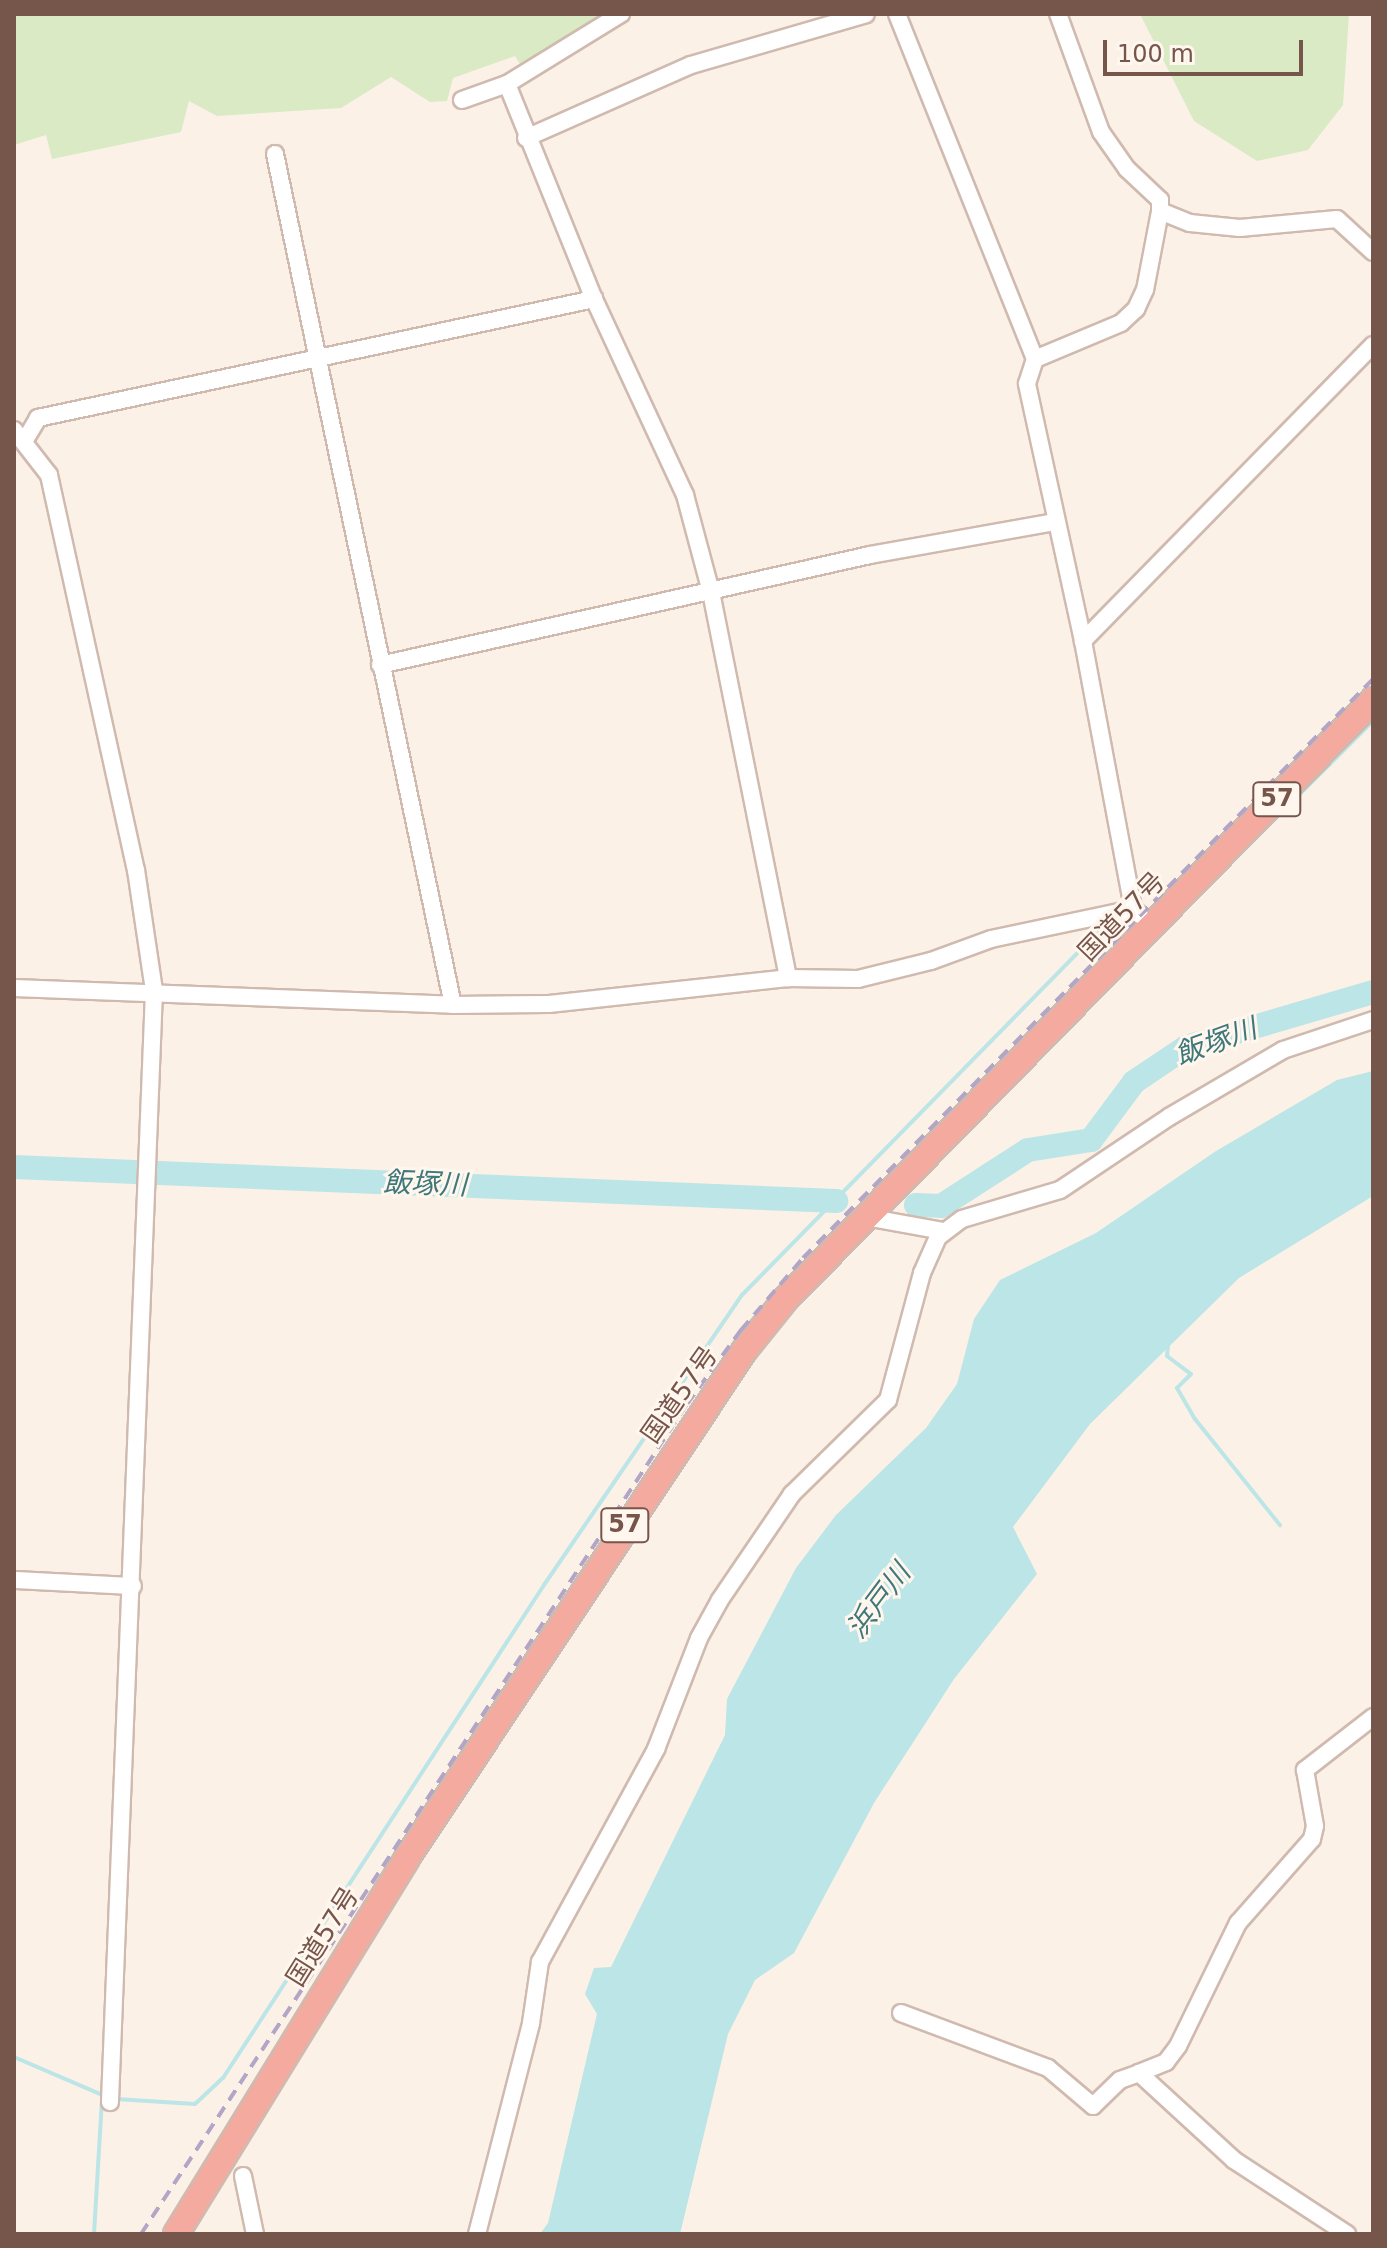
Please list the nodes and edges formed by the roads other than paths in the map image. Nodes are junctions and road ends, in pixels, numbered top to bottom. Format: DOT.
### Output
graph roads {
  1 [pos="621,14"];
  2 [pos="866,14"];
  3 [pos="897,14"];
  4 [pos="1058,14"];
  5 [pos="507,84"];
  6 [pos="462,100"];
  7 [pos="526,138"];
  8 [pos="275,154"];
  9 [pos="1160,211"];
  10 [pos="1373,252"];
  11 [pos="594,299"];
  12 [pos="1373,345"];
  13 [pos="317,356"];
  14 [pos="1035,359"];
  15 [pos="19,435"];
  16 [pos="1056,522"];
  17 [pos="711,592"];
  18 [pos="1083,641"];
  19 [pos="380,665"];
  20 [pos="1373,700"];
  21 [pos="1133,909"];
  22 [pos="1153,926"];
  23 [pos="788,978"];
  24 [pos="14,988"];
  25 [pos="154,991"];
  26 [pos="453,1005"];
  27 [pos="1373,1020"];
  28 [pos="866,1217"];
  29 [pos="943,1231"];
  30 [pos="14,1580"];
  31 [pos="133,1586"];
  32 [pos="1373,1717"];
  33 [pos="901,2013"];
  34 [pos="1139,2073"];
  35 [pos="111,2097"];
  36 [pos="243,2176"];
  37 [pos="176,2234"];
  38 [pos="255,2234"];
  39 [pos="477,2234"];
  40 [pos="1347,2234"];
  1 -- 5 [label="street"];
  2 -- 7 [label="street"];
  3 -- 14 [label="street"];
  4 -- 9 [label="street"];
  5 -- 6 [label="street"];
  5 -- 7 [label="street"];
  7 -- 11 [label="street"];
  8 -- 13 [label="street"];
  9 -- 10 [label="street"];
  9 -- 14 [label="street"];
  11 -- 13 [label="street"];
  11 -- 17 [label="street"];
  12 -- 18 [label="street"];
  13 -- 15 [label="street"];
  13 -- 19 [label="street"];
  14 -- 16 [label="street"];
  15 -- 25 [label="street"];
  16 -- 17 [label="street"];
  16 -- 18 [label="street"];
  17 -- 19 [label="street"];
  17 -- 23 [label="street"];
  18 -- 21 [label="street"];
  19 -- 26 [label="street"];
  20 -- 22 [label="highway, 国道57号 / 57"];
  21 -- 22 [label="street"];
  21 -- 23 [label="street"];
  22 -- 28 [label="highway, 国道57号 / 57"];
  23 -- 26 [label="street"];
  24 -- 25 [label="street"];
  25 -- 26 [label="street"];
  25 -- 31 [label="street"];
  27 -- 29 [label="street"];
  28 -- 29 [label="street"];
  28 -- 37 [label="highway, 国道57号 / 57"];
  29 -- 39 [label="street"];
  30 -- 31 [label="street"];
  31 -- 35 [label="street"];
  32 -- 34 [label="street"];
  33 -- 34 [label="street"];
  34 -- 40 [label="street"];
  36 -- 38 [label="street"];
}
